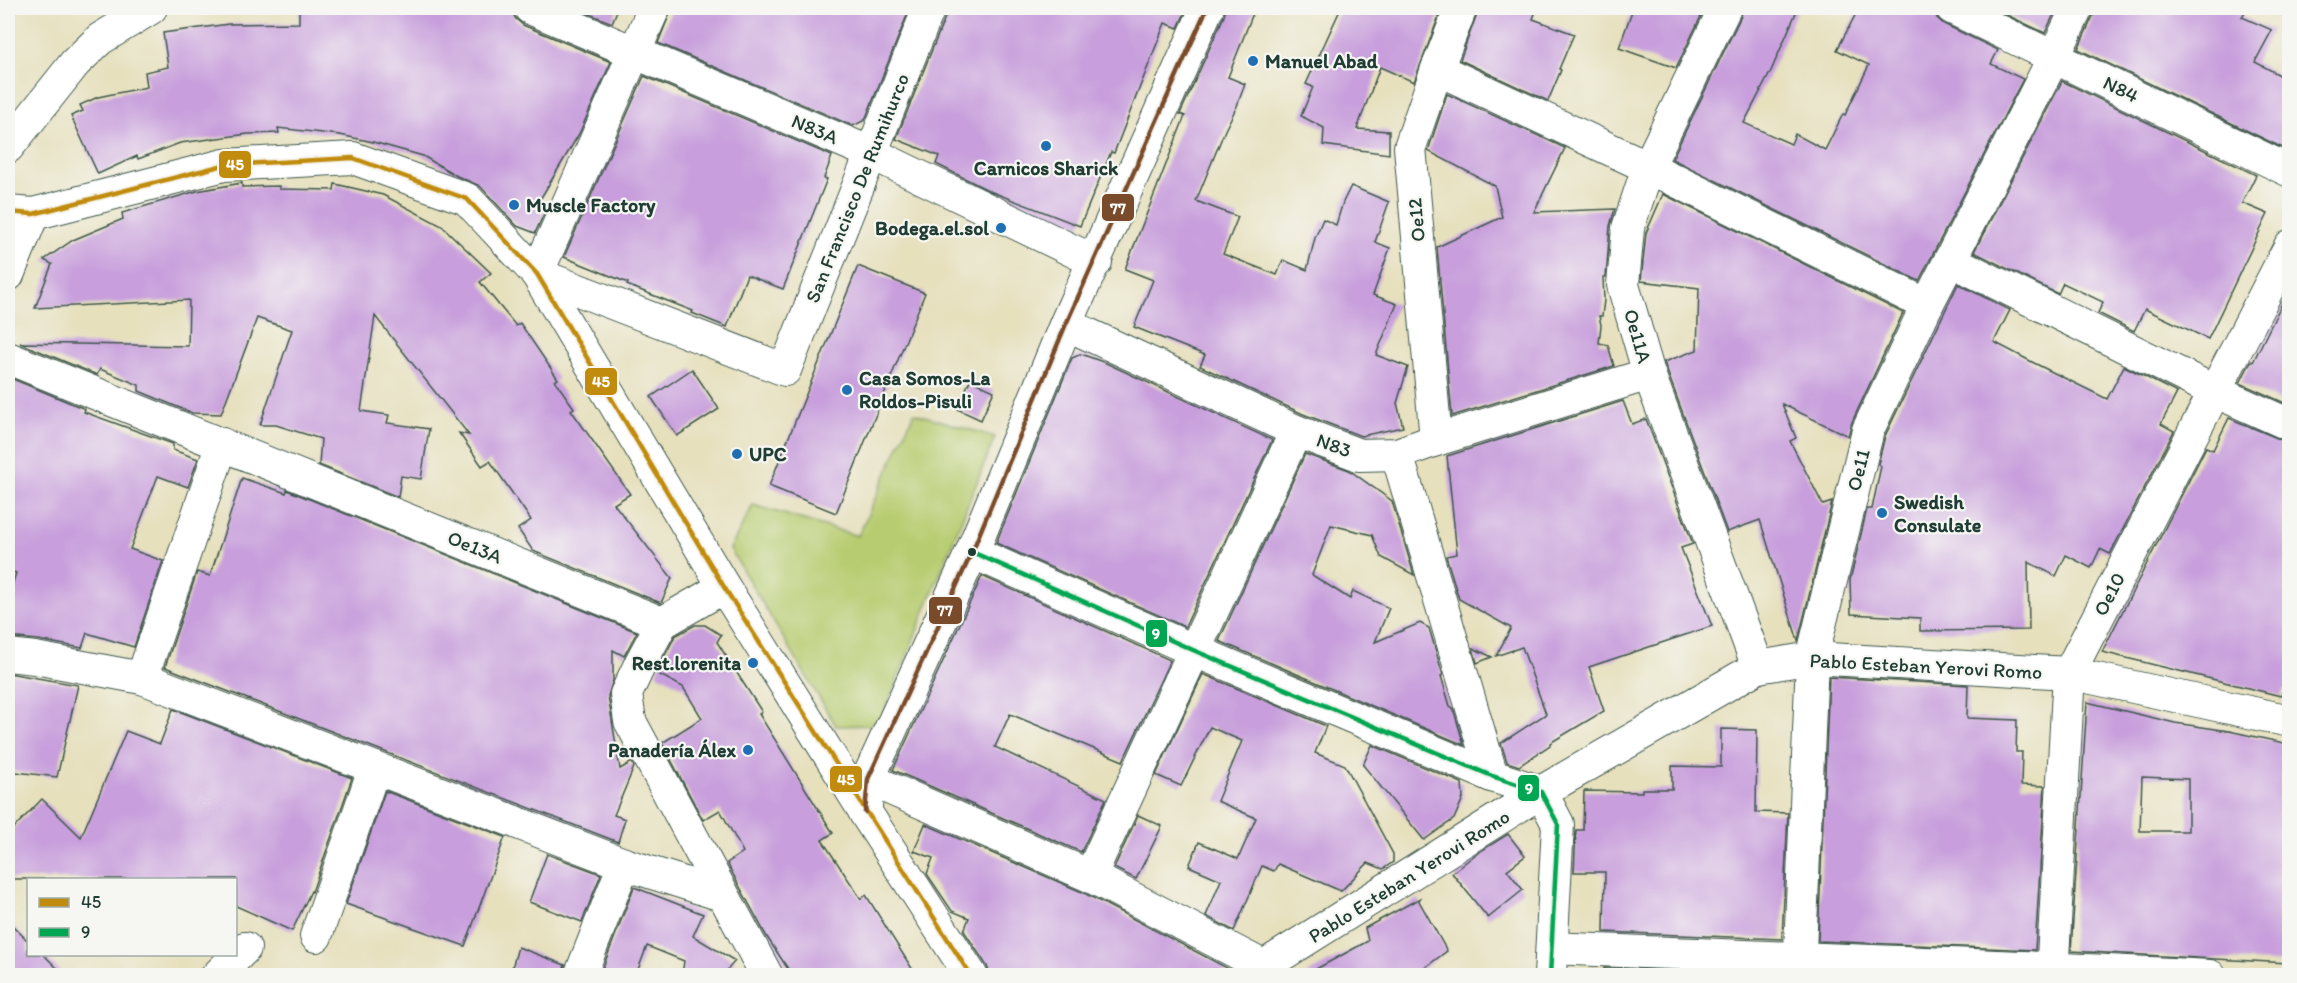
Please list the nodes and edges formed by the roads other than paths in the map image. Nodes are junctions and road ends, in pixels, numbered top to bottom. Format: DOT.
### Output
graph roads {
  1 [pos="151,8"];
  2 [pos="530,8"];
  3 [pos="654,8"];
  4 [pos="929,8"];
  5 [pos="1207,8"];
  6 [pos="1461,8"];
  7 [pos="1725,8"];
  8 [pos="1952,8"];
  9 [pos="2077,8"];
  10 [pos="635,52"];
  11 [pos="2054,57"];
  12 [pos="1437,69"];
  13 [pos="8,147"];
  14 [pos="871,153"];
  15 [pos="1648,167"];
  16 [pos="2289,171"];
  17 [pos="20,213"];
  18 [pos="2289,246"];
  19 [pos="1950,260"];
  20 [pos="1096,262"];
  21 [pos="537,274"];
  22 [pos="8,275"];
  23 [pos="1927,305"];
  24 [pos="1066,324"];
  25 [pos="8,358"];
  26 [pos="1649,374"];
  27 [pos="2214,391"];
  28 [pos="2289,425"];
  29 [pos="1296,431"];
  30 [pos="1436,440"];
  31 [pos="222,444"];
  32 [pos="1397,454"];
  33 [pos="972,552"];
  34 [pos="724,587"];
  35 [pos="662,623"];
  36 [pos="1193,650"];
  37 [pos="8,655"];
  38 [pos="1812,658"];
  39 [pos="1758,667"];
  40 [pos="2069,674"];
  41 [pos="142,678"];
  42 [pos="2289,721"];
  43 [pos="374,769"];
  44 [pos="1492,776"];
  45 [pos="868,779"];
  46 [pos="1541,792"];
  47 [pos="866,812"];
  48 [pos="624,864"];
  49 [pos="1090,876"];
  50 [pos="722,895"];
  51 [pos="316,936"];
  52 [pos="245,948"];
  53 [pos="237,956"];
  54 [pos="237,956"];
  55 [pos="1551,962"];
  56 [pos="1800,968"];
  57 [pos="2052,971"];
  58 [pos="1261,973"];
  59 [pos="217,975"];
  60 [pos="580,975"];
  61 [pos="766,975"];
  62 [pos="971,975"];
  63 [pos="2210,975"];
  1 -- 13 [label="street"];
  2 -- 10 [label="street, N83A"];
  3 -- 10 [label="street"];
  4 -- 14 [label="street, San Francisco De Rumihurco"];
  5 -- 20 [label="main road"];
  6 -- 12 [label="street, Oe12"];
  7 -- 15 [label="street, Oe11A"];
  8 -- 11 [label="street, N84"];
  9 -- 11 [label="street, Oe11"];
  10 -- 14 [label="street, N83A"];
  10 -- 21 [label="street"];
  11 -- 16 [label="street, N84"];
  11 -- 19 [label="street, Oe11"];
  12 -- 15 [label="street"];
  12 -- 30 [label="street, Oe12"];
  14 -- 20 [label="street, N83A"];
  14 -- 21 [label="street, San Francisco De Rumihurco"];
  15 -- 23 [label="street"];
  15 -- 26 [label="street, Oe11A"];
  17 -- 21 [label="street"];
  17 -- 22 [label="street"];
  18 -- 27 [label="street, Oe10"];
  19 -- 23 [label="street, Oe11"];
  19 -- 27 [label="street"];
  20 -- 24 [label="main road"];
  21 -- 34 [label="street"];
  23 -- 38 [label="street, Oe11"];
  24 -- 29 [label="street, N83"];
  24 -- 33 [label="main road"];
  25 -- 31 [label="street, Oe13A"];
  26 -- 30 [label="street, N83"];
  26 -- 39 [label="street, Oe11A"];
  27 -- 28 [label="street"];
  27 -- 40 [label="street, Oe10"];
  29 -- 32 [label="street, N83"];
  29 -- 36 [label="street"];
  30 -- 32 [label="street, N83"];
  31 -- 35 [label="street, Oe13A"];
  31 -- 41 [label="street"];
  32 -- 44 [label="street"];
  33 -- 36 [label="street"];
  33 -- 45 [label="main road"];
  34 -- 35 [label="street"];
  34 -- 47 [label="street"];
  35 -- 50 [label="street"];
  36 -- 44 [label="street"];
  36 -- 49 [label="street"];
  37 -- 41 [label="street"];
  38 -- 39 [label="street, Pablo Esteban Yerovi Romo"];
  38 -- 40 [label="street, Pablo Esteban Yerovi Romo"];
  38 -- 56 [label="street, Oe11"];
  39 -- 46 [label="street, Pablo Esteban Yerovi Romo"];
  40 -- 42 [label="street, Pablo Esteban Yerovi Romo"];
  40 -- 57 [label="street, Oe10"];
  41 -- 43 [label="street"];
  43 -- 48 [label="street"];
  43 -- 51 [label="street"];
  44 -- 46 [label="street"];
  45 -- 47 [label="main road"];
  45 -- 49 [label="street"];
  46 -- 55 [label="street"];
  46 -- 58 [label="street, Pablo Esteban Yerovi Romo"];
  47 -- 62 [label="main road"];
  48 -- 50 [label="street"];
  48 -- 60 [label="street"];
  49 -- 58 [label="street"];
  50 -- 61 [label="street"];
  52 -- 54 [label="street"];
  53 -- 59 [label="street"];
  55 -- 56 [label="street"];
  56 -- 57 [label="street"];
  57 -- 63 [label="street"];
}
